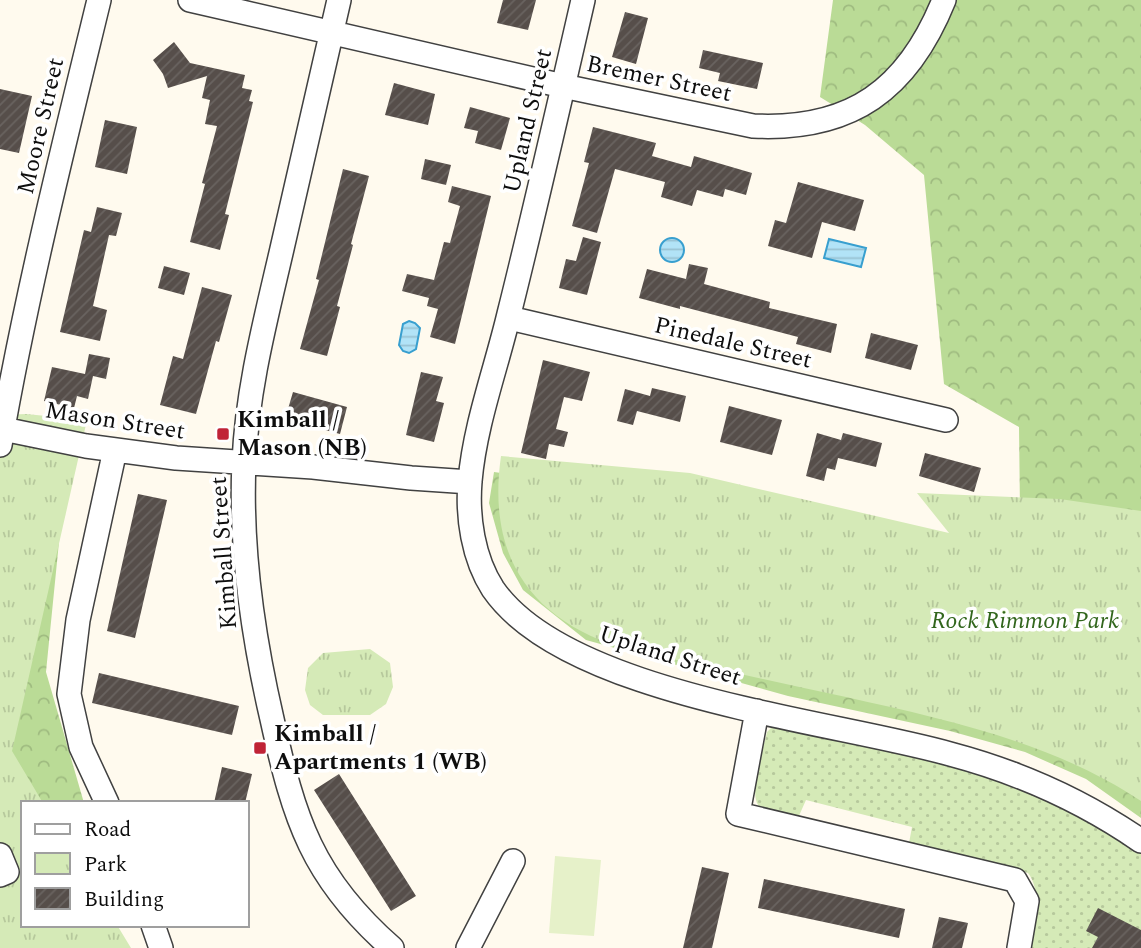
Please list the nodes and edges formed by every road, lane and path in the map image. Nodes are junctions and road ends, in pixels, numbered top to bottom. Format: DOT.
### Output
graph roads {
  1 [pos="99,0"];
  2 [pos="190,0"];
  3 [pos="339,0"];
  4 [pos="583,0"];
  5 [pos="944,0"];
  6 [pos="332,33"];
  7 [pos="563,86"];
  8 [pos="509,318"];
  9 [pos="946,420"];
  10 [pos="1,437"];
  11 [pos="115,450"];
  12 [pos="244,463"];
  13 [pos="470,482"];
  14 [pos="757,711"];
  15 [pos="106,801"];
  16 [pos="1141,841"];
  17 [pos="0,855"];
  18 [pos="513,861"];
  19 [pos="0,875"];
  20 [pos="154,927"];
  21 [pos="161,948"];
  22 [pos="392,948"];
  23 [pos="468,948"];
  24 [pos="1019,948"];
  1 -- 10 [label="street, Moore Street"];
  2 -- 6 [label="street, Bremer Street"];
  3 -- 6 [label="street, Kimball Street"];
  4 -- 7 [label="street, Upland Street"];
  5 -- 7 [label="street, Bremer Street"];
  6 -- 7 [label="street, Bremer Street"];
  6 -- 12 [label="street, Kimball Street"];
  7 -- 8 [label="street, Upland Street"];
  8 -- 9 [label="street, Pinedale Street"];
  8 -- 13 [label="street, Upland Street"];
  10 -- 11 [label="street, Mason Street"];
  11 -- 12 [label="street, Mason Street"];
  11 -- 15 [label="street"];
  12 -- 13 [label="street, Mason Street"];
  12 -- 22 [label="street, Kimball Street"];
  13 -- 14 [label="street, Upland Street"];
  14 -- 16 [label="street, Upland Street"];
  14 -- 24 [label="street"];
  17 -- 19 [label="street"];
  18 -- 23 [label="street"];
  20 -- 21 [label="street"];
}
